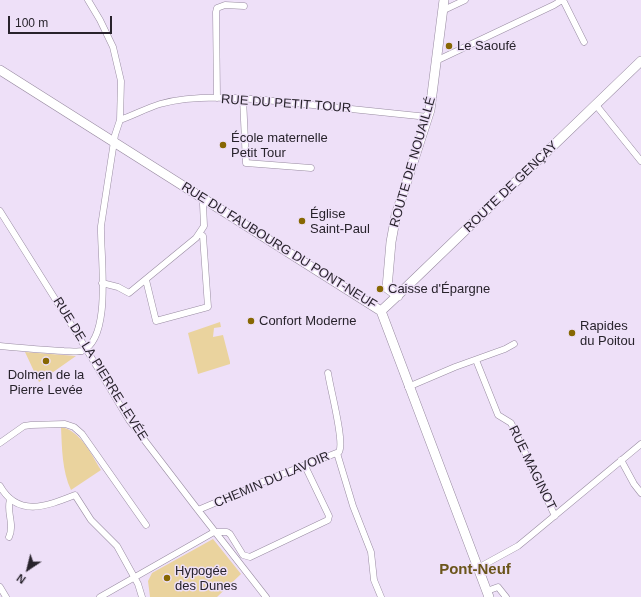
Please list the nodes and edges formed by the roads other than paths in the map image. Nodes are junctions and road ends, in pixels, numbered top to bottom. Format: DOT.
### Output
graph roads {
  1 [pos="88,0"];
  2 [pos="465,0"];
  3 [pos="562,0"];
  4 [pos="443,4"];
  5 [pos="244,6"];
  6 [pos="584,42"];
  7 [pos="437,59"];
  8 [pos="641,61"];
  9 [pos="0,70"];
  10 [pos="217,98"];
  11 [pos="243,98"];
  12 [pos="596,105"];
  13 [pos="428,117"];
  14 [pos="120,120"];
  15 [pos="114,142"];
  16 [pos="641,161"];
  17 [pos="311,168"];
  18 [pos="206,199"];
  19 [pos="0,211"];
  20 [pos="199,234"];
  21 [pos="146,280"];
  22 [pos="102,283"];
  23 [pos="398,296"];
  24 [pos="381,311"];
  25 [pos="514,344"];
  26 [pos="0,346"];
  27 [pos="86,348"];
  28 [pos="476,360"];
  29 [pos="328,373"];
  30 [pos="408,386"];
  31 [pos="0,443"];
  32 [pos="641,444"];
  33 [pos="337,453"];
  34 [pos="621,460"];
  35 [pos="305,466"];
  36 [pos="0,486"];
  37 [pos="641,493"];
  38 [pos="10,500"];
  39 [pos="198,510"];
  40 [pos="555,516"];
  41 [pos="146,525"];
  42 [pos="214,532"];
  43 [pos="9,537"];
  44 [pos="478,568"];
  45 [pos="134,578"];
  46 [pos="0,587"];
  47 [pos="488,594"];
  48 [pos="6,597"];
  49 [pos="100,597"];
  50 [pos="142,597"];
  51 [pos="266,597"];
  52 [pos="381,597"];
  53 [pos="506,597"];
  1 -- 14 [label="street"];
  2 -- 4 [label="street"];
  3 -- 6 [label="street"];
  3 -- 7 [label="street"];
  4 -- 7 [label="main road, ROUTE DE NOUAILLÉ"];
  5 -- 10 [label="street"];
  7 -- 13 [label="main road, ROUTE DE NOUAILLÉ"];
  8 -- 12 [label="main road, ROUTE DE GENÇAY"];
  9 -- 15 [label="main road, RUE DU FAUBOURG DU PONT-NEUF"];
  10 -- 11 [label="street, RUE DU PETIT TOUR"];
  10 -- 14 [label="street, RUE DU PETIT TOUR"];
  11 -- 13 [label="street, RUE DU PETIT TOUR"];
  11 -- 17 [label="street"];
  12 -- 16 [label="street"];
  12 -- 23 [label="main road, ROUTE DE GENÇAY"];
  13 -- 23 [label="main road, ROUTE DE NOUAILLÉ"];
  14 -- 15 [label="street"];
  15 -- 18 [label="main road, RUE DU FAUBOURG DU PONT-NEUF"];
  15 -- 22 [label="street"];
  18 -- 20 [label="street"];
  18 -- 24 [label="main road, RUE DU FAUBOURG DU PONT-NEUF"];
  19 -- 27 [label="street, RUE DE LA PIERRE LEVÉE"];
  20 -- 21 [label="street"];
  20 -- 21 [label="street"];
  21 -- 22 [label="street"];
  22 -- 27 [label="street"];
  23 -- 24 [label="main road, ROUTE DE GENÇAY"];
  24 -- 30 [label="main road, RUE DU FAUBOURG DU PONT-NEUF"];
  25 -- 28 [label="street"];
  26 -- 27 [label="street"];
  27 -- 39 [label="street, RUE DE LA PIERRE LEVÉE"];
  28 -- 30 [label="street"];
  28 -- 40 [label="street, RUE MAGINOT"];
  29 -- 33 [label="street, CHEMIN DU LAVOIR"];
  30 -- 44 [label="main road, RUE DU FAUBOURG DU PONT-NEUF"];
  31 -- 41 [label="street"];
  32 -- 34 [label="street"];
  33 -- 35 [label="street, CHEMIN DU LAVOIR"];
  33 -- 52 [label="street"];
  34 -- 37 [label="street"];
  34 -- 40 [label="street"];
  35 -- 39 [label="street, CHEMIN DU LAVOIR"];
  35 -- 42 [label="street"];
  36 -- 38 [label="street"];
  38 -- 43 [label="street"];
  38 -- 45 [label="street"];
  39 -- 42 [label="street, RUE DE LA PIERRE LEVÉE"];
  40 -- 44 [label="street"];
  42 -- 45 [label="street"];
  42 -- 51 [label="street, RUE DE LA PIERRE LEVÉE"];
  44 -- 47 [label="main road, RUE DU FAUBOURG DU PONT-NEUF"];
  45 -- 49 [label="street"];
  45 -- 50 [label="street"];
  46 -- 48 [label="street"];
  47 -- 53 [label="street"];
}
